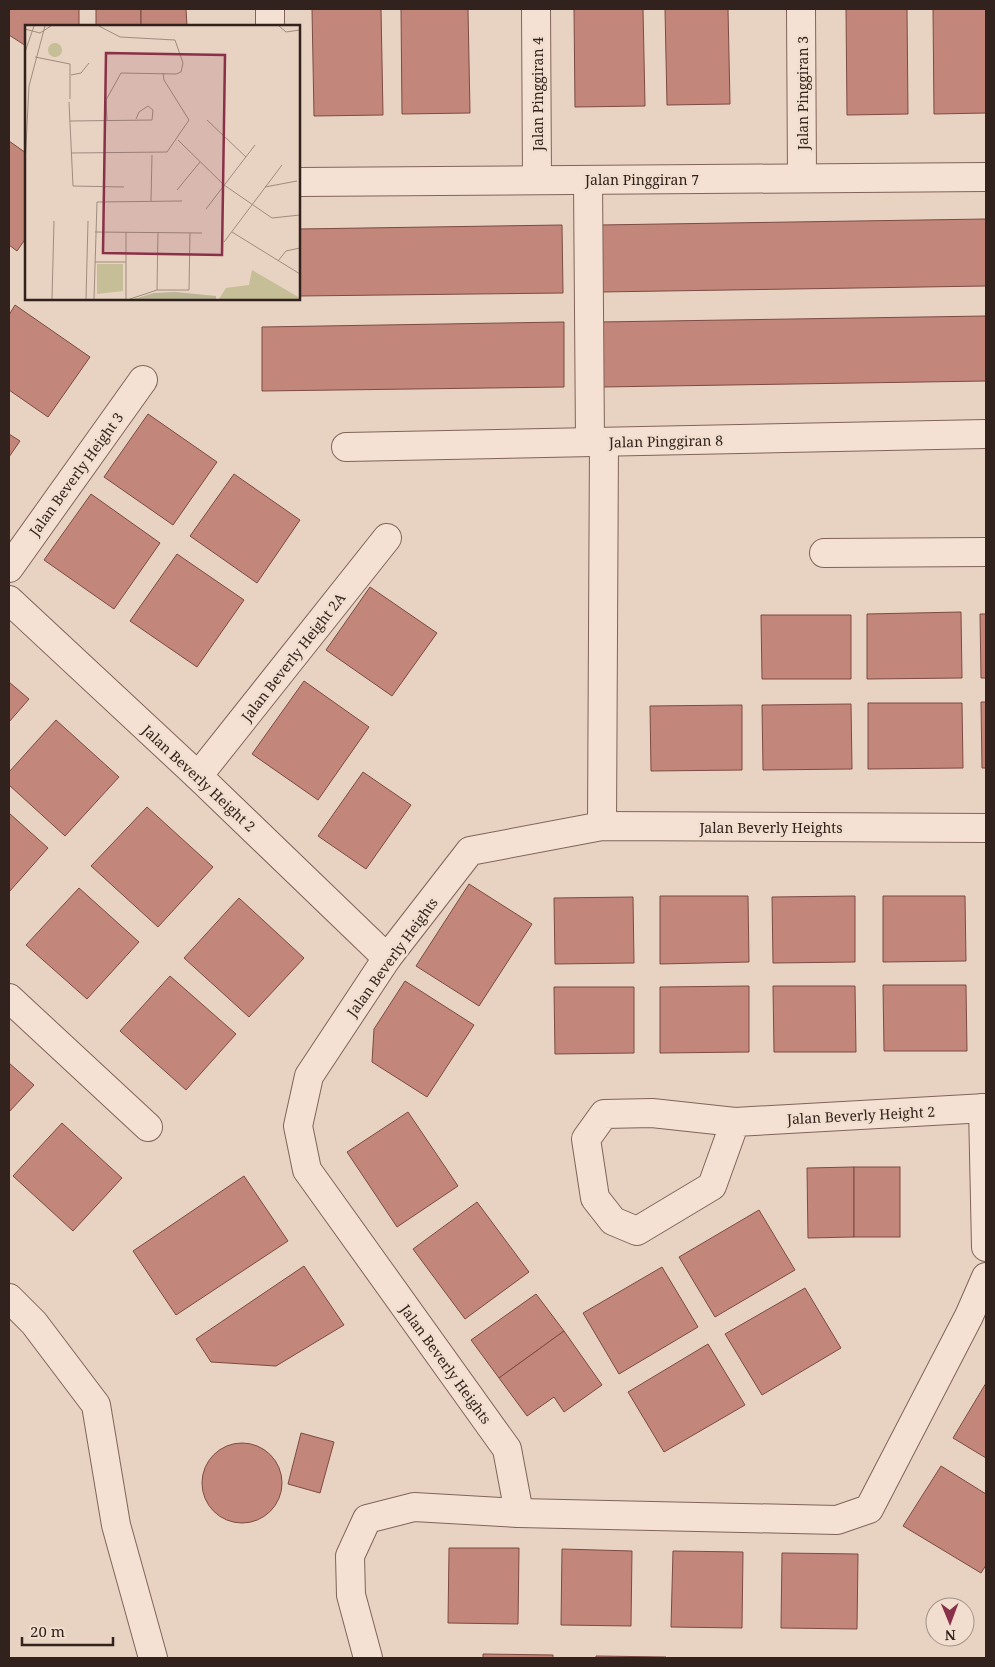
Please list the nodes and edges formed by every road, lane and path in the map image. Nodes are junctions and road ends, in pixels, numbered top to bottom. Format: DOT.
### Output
graph roads {
  1 [pos="270,9"];
  2 [pos="536,9"];
  3 [pos="801,9"];
  4 [pos="270,25"];
  5 [pos="986,176"];
  6 [pos="802,178"];
  7 [pos="537,180"];
  8 [pos="588,180"];
  9 [pos="300,182"];
  10 [pos="143,380"];
  11 [pos="986,434"];
  12 [pos="597,442"];
  13 [pos="346,447"];
  14 [pos="387,538"];
  15 [pos="986,552"];
  16 [pos="824,553"];
  17 [pos="9,568"];
  18 [pos="9,600"];
  19 [pos="198,776"];
  20 [pos="602,826"];
  21 [pos="986,828"];
  22 [pos="387,958"];
  23 [pos="9,998"];
  24 [pos="985,1108"];
  25 [pos="735,1122"];
  26 [pos="148,1127"];
  27 [pos="986,1247"];
  28 [pos="986,1276"];
  29 [pos="9,1298"];
  30 [pos="519,1513"];
  31 [pos="153,1658"];
  32 [pos="368,1658"];
  1 -- 4 [label="street"];
  2 -- 7 [label="street, Jalan Pinggiran 4"];
  3 -- 6 [label="street, Jalan Pinggiran 3"];
  5 -- 6 [label="street, Jalan Pinggiran 7"];
  6 -- 8 [label="street, Jalan Pinggiran 7"];
  7 -- 8 [label="street, Jalan Pinggiran 7"];
  7 -- 9 [label="street, Jalan Pinggiran 7"];
  8 -- 12 [label="street"];
  10 -- 17 [label="street, Jalan Beverly Height 3"];
  11 -- 12 [label="street, Jalan Pinggiran 8"];
  12 -- 13 [label="street, Jalan Pinggiran 8"];
  12 -- 20 [label="street"];
  14 -- 19 [label="street, Jalan Beverly Height 2A"];
  15 -- 16 [label="street"];
  18 -- 19 [label="street, Jalan Beverly Height 2"];
  19 -- 22 [label="street, Jalan Beverly Height 2"];
  20 -- 21 [label="street, Jalan Beverly Heights"];
  20 -- 22 [label="street, Jalan Beverly Heights"];
  22 -- 30 [label="street, Jalan Beverly Heights"];
  23 -- 26 [label="street"];
  24 -- 25 [label="street, Jalan Beverly Height 2"];
  24 -- 27 [label="street"];
  25 -- 25 [label="street, Jalan Beverly Height 2"];
  28 -- 30 [label="street"];
  29 -- 31 [label="street"];
  30 -- 32 [label="street"];
}
